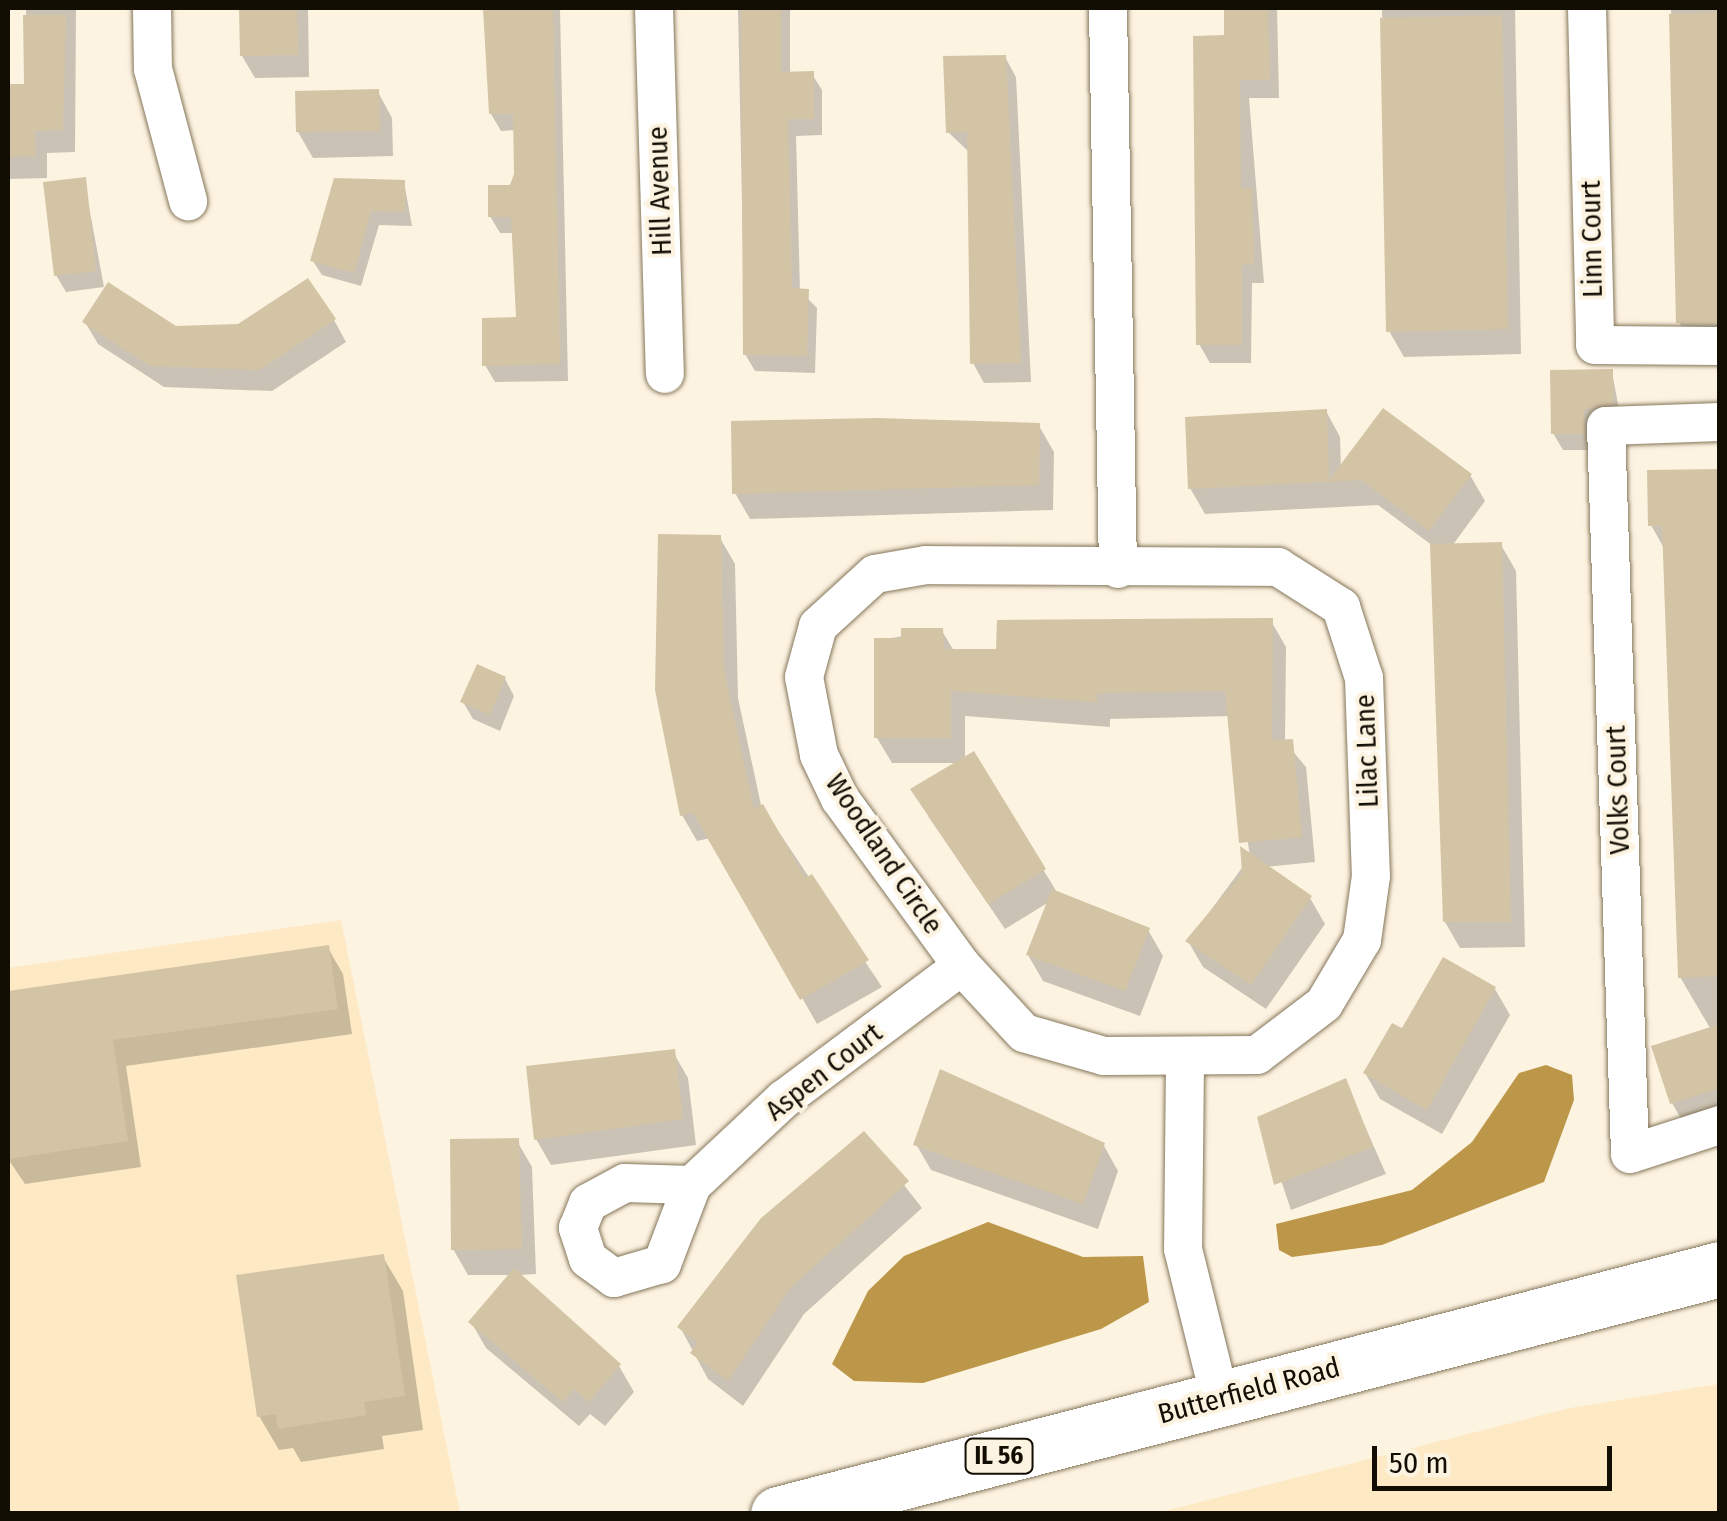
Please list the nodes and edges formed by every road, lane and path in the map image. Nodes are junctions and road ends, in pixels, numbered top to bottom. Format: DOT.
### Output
graph roads {
  1 [pos="152,8"];
  2 [pos="654,8"];
  3 [pos="1108,8"];
  4 [pos="1587,8"];
  5 [pos="188,201"];
  6 [pos="1720,346"];
  7 [pos="664,374"];
  8 [pos="1720,422"];
  9 [pos="1118,569"];
  10 [pos="962,966"];
  11 [pos="1185,1062"];
  12 [pos="1720,1125"];
  13 [pos="692,1186"];
  14 [pos="1720,1268"];
  15 [pos="1220,1398"];
  16 [pos="778,1514"];
  1 -- 5 [label="street"];
  2 -- 7 [label="street, Hill Avenue"];
  3 -- 9 [label="street"];
  4 -- 6 [label="street, Linn Court"];
  8 -- 12 [label="street, Volks Court"];
  9 -- 10 [label="street, Woodland Circle"];
  9 -- 11 [label="street, Lilac Lane"];
  10 -- 11 [label="street, Woodland Circle"];
  10 -- 13 [label="street, Aspen Court"];
  11 -- 15 [label="street"];
  14 -- 15 [label="main road, Butterfield Road / IL 56"];
  15 -- 16 [label="main road, Butterfield Road / IL 56"];
}
